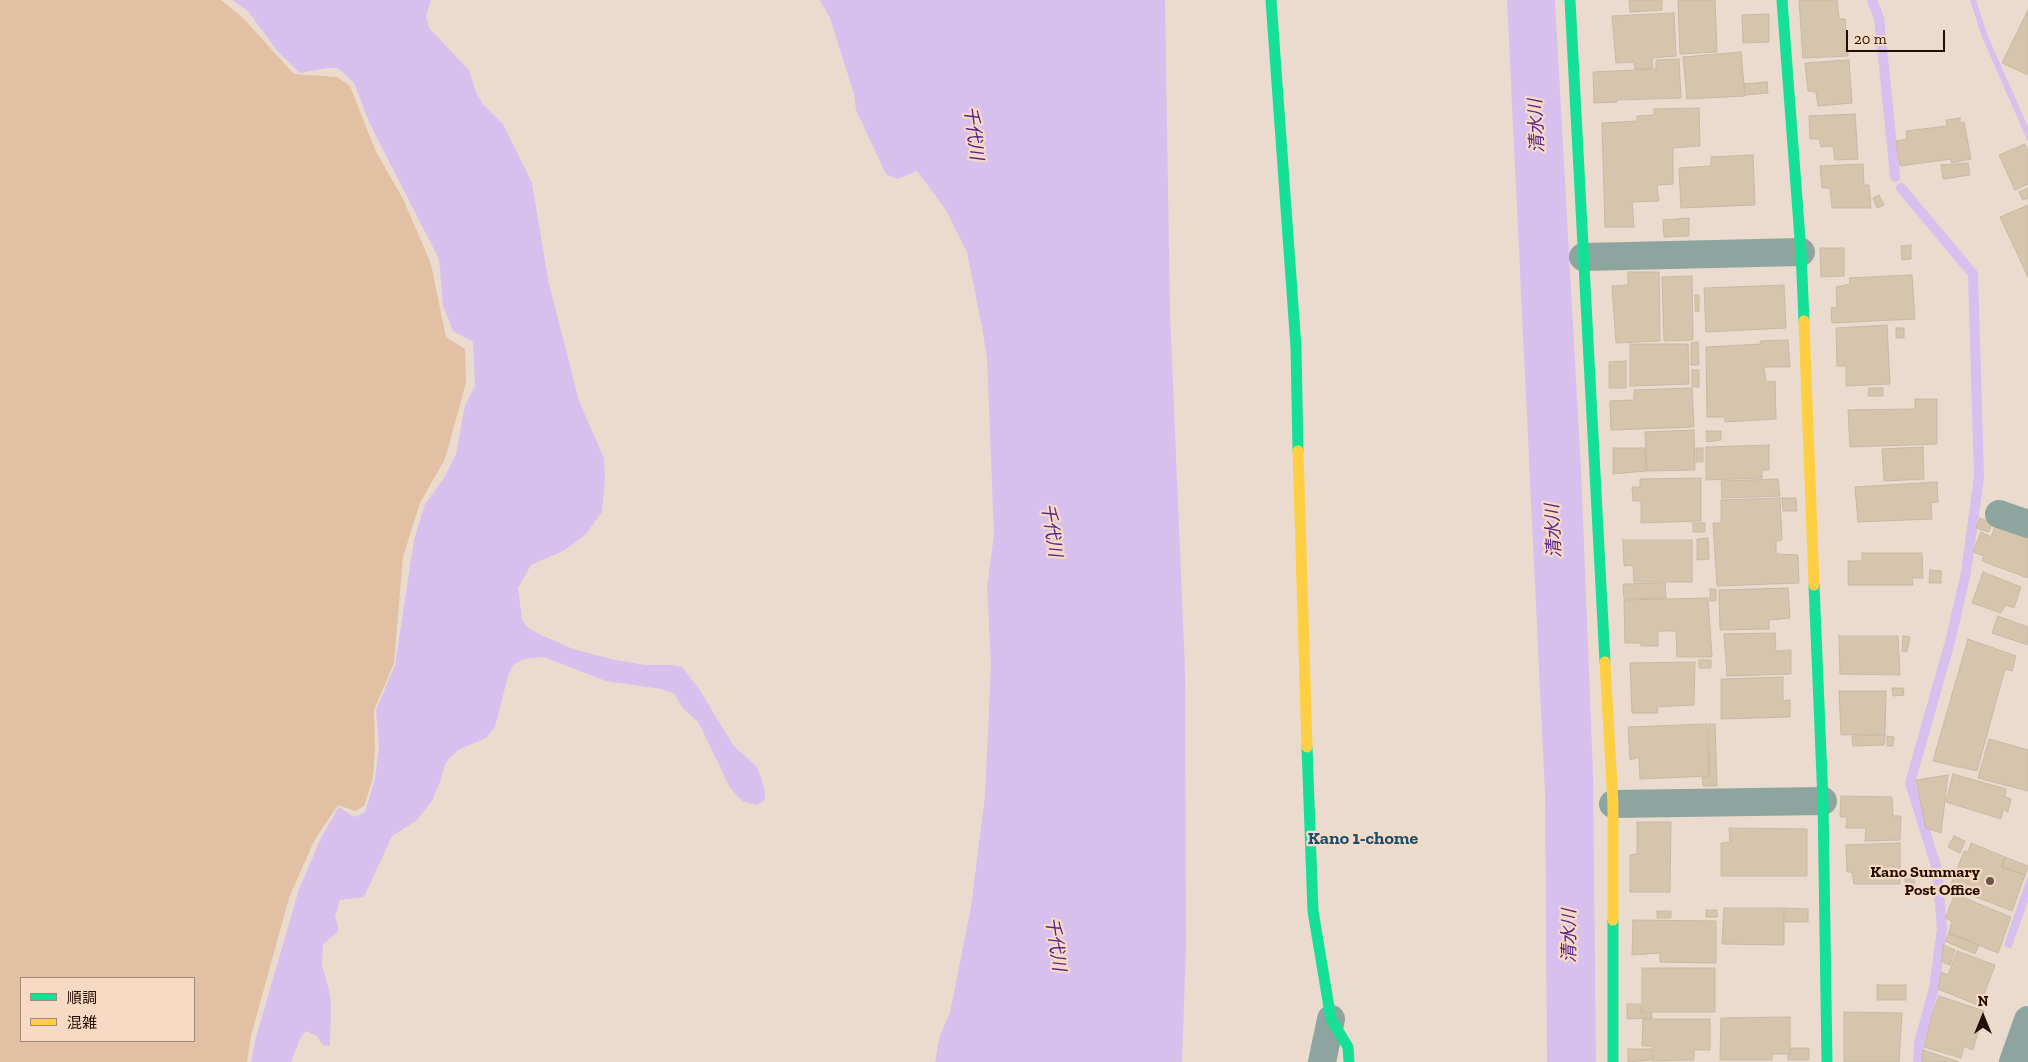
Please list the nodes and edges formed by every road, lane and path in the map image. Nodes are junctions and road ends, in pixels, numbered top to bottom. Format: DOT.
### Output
graph roads {
  1 [pos="1271,0"];
  2 [pos="1570,0"];
  3 [pos="1782,0"];
  4 [pos="1801,252"];
  5 [pos="1583,257"];
  6 [pos="2000,514"];
  7 [pos="2028,524"];
  8 [pos="1823,801"];
  9 [pos="1613,804"];
  10 [pos="1331,1019"];
  11 [pos="2028,1020"];
  12 [pos="1322,1062"];
  13 [pos="1349,1062"];
  14 [pos="1613,1062"];
  15 [pos="1827,1062"];
  16 [pos="2013,1062"];
  1 -- 10 [label="street"];
  2 -- 5 [label="street"];
  3 -- 4 [label="street"];
  4 -- 5 [label="street"];
  4 -- 8 [label="street"];
  5 -- 9 [label="street"];
  6 -- 7 [label="street"];
  8 -- 9 [label="street"];
  8 -- 15 [label="street"];
  9 -- 14 [label="street"];
  10 -- 12 [label="street"];
  10 -- 13 [label="street"];
  11 -- 16 [label="street"];
}
